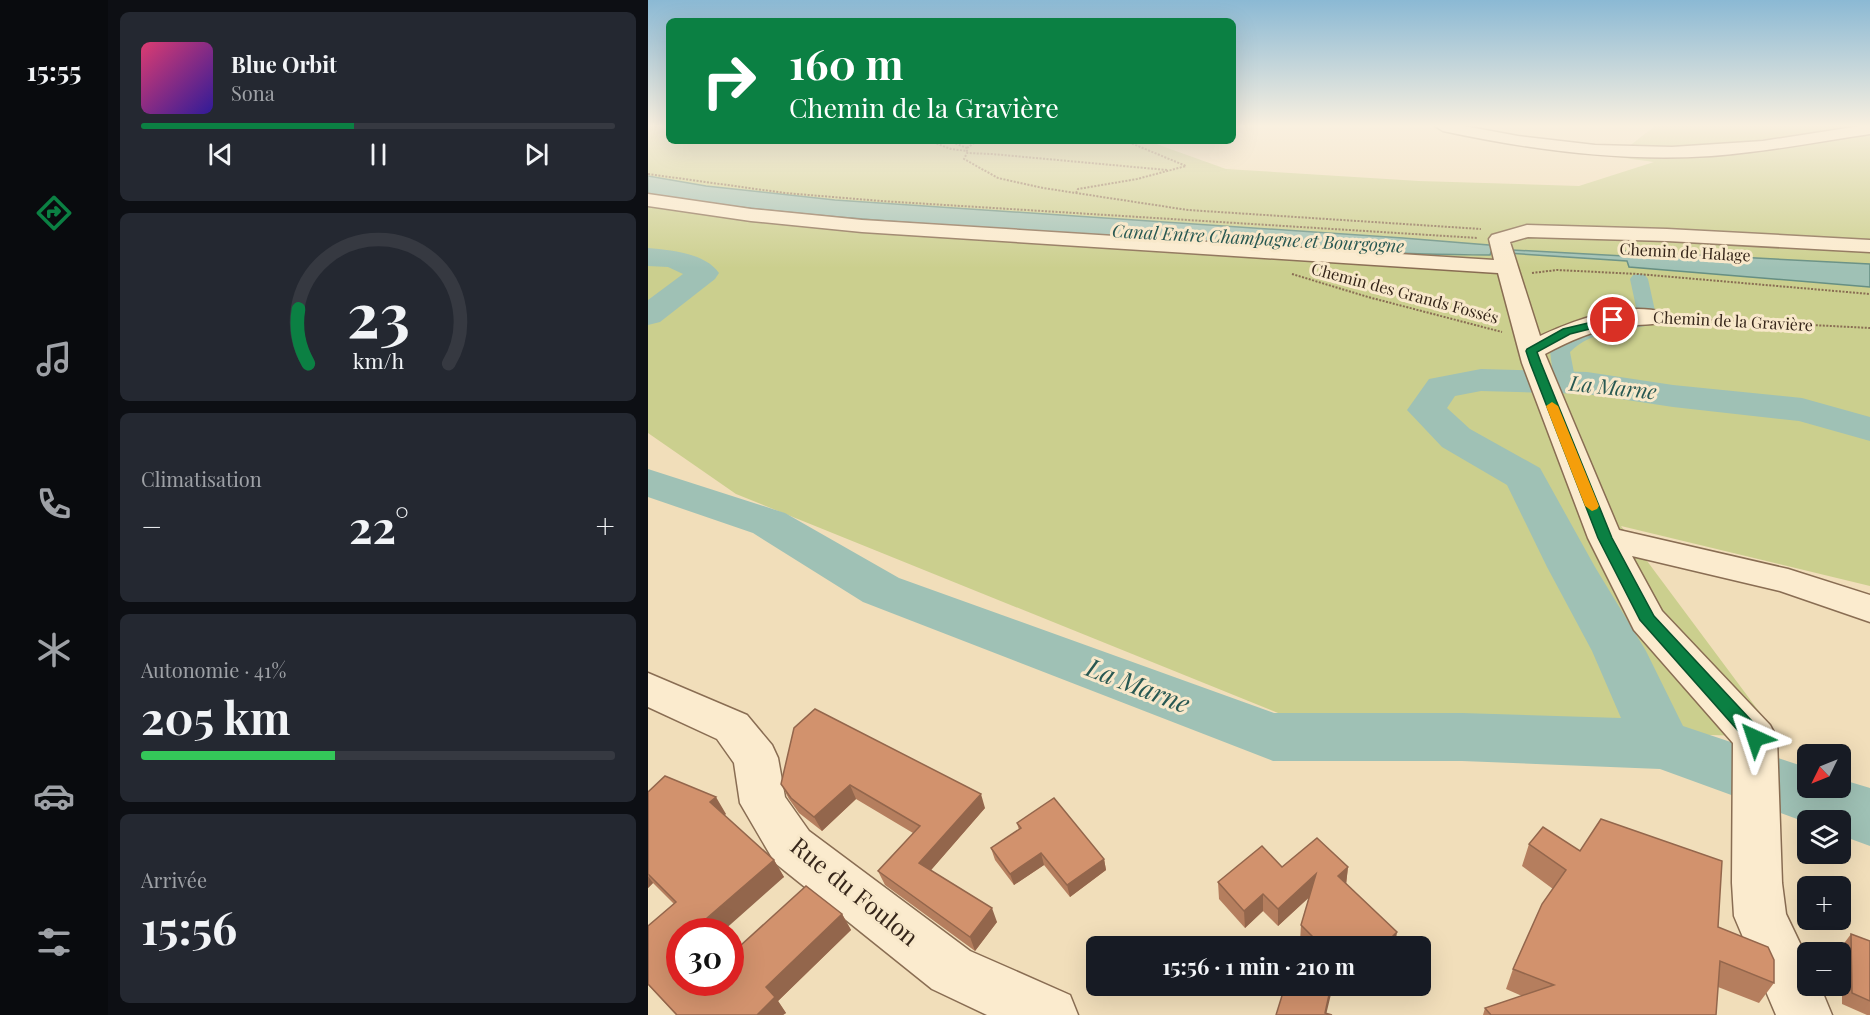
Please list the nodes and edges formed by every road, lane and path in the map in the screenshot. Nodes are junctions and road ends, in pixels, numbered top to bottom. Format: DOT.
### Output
graph roads {
  1 [pos="990,173"];
  2 [pos="1156,173"];
  3 [pos="648,174"];
  4 [pos="1076,193"];
  5 [pos="648,200"];
  6 [pos="1527,231"];
  7 [pos="1870,246"];
  8 [pos="1504,258"];
  9 [pos="1870,262"];
  10 [pos="1291,273"];
  11 [pos="1870,294"];
  12 [pos="1648,317"];
  13 [pos="1870,328"];
  14 [pos="1537,367"];
  15 [pos="1605,538"];
  16 [pos="1870,609"];
  17 [pos="648,689"];
  18 [pos="1050,1015"];
  19 [pos="1804,1015"];
  1 -- 4 [label="path"];
  2 -- 4 [label="path"];
  3 -- 8 [label="path"];
  4 -- 6 [label="path"];
  5 -- 8 [label="street, Chemin de Halage"];
  6 -- 7 [label="street"];
  6 -- 8 [label="street"];
  8 -- 9 [label="street, Chemin de Halage"];
  8 -- 11 [label="path"];
  8 -- 14 [label="street"];
  10 -- 14 [label="path, Chemin des Grands Fossés"];
  12 -- 13 [label="path, Chemin de la Gravière"];
  12 -- 14 [label="street, Chemin de la Gravière"];
  14 -- 15 [label="street"];
  15 -- 16 [label="street"];
  15 -- 19 [label="street"];
  17 -- 18 [label="street, Rue du Foulon"];
}
